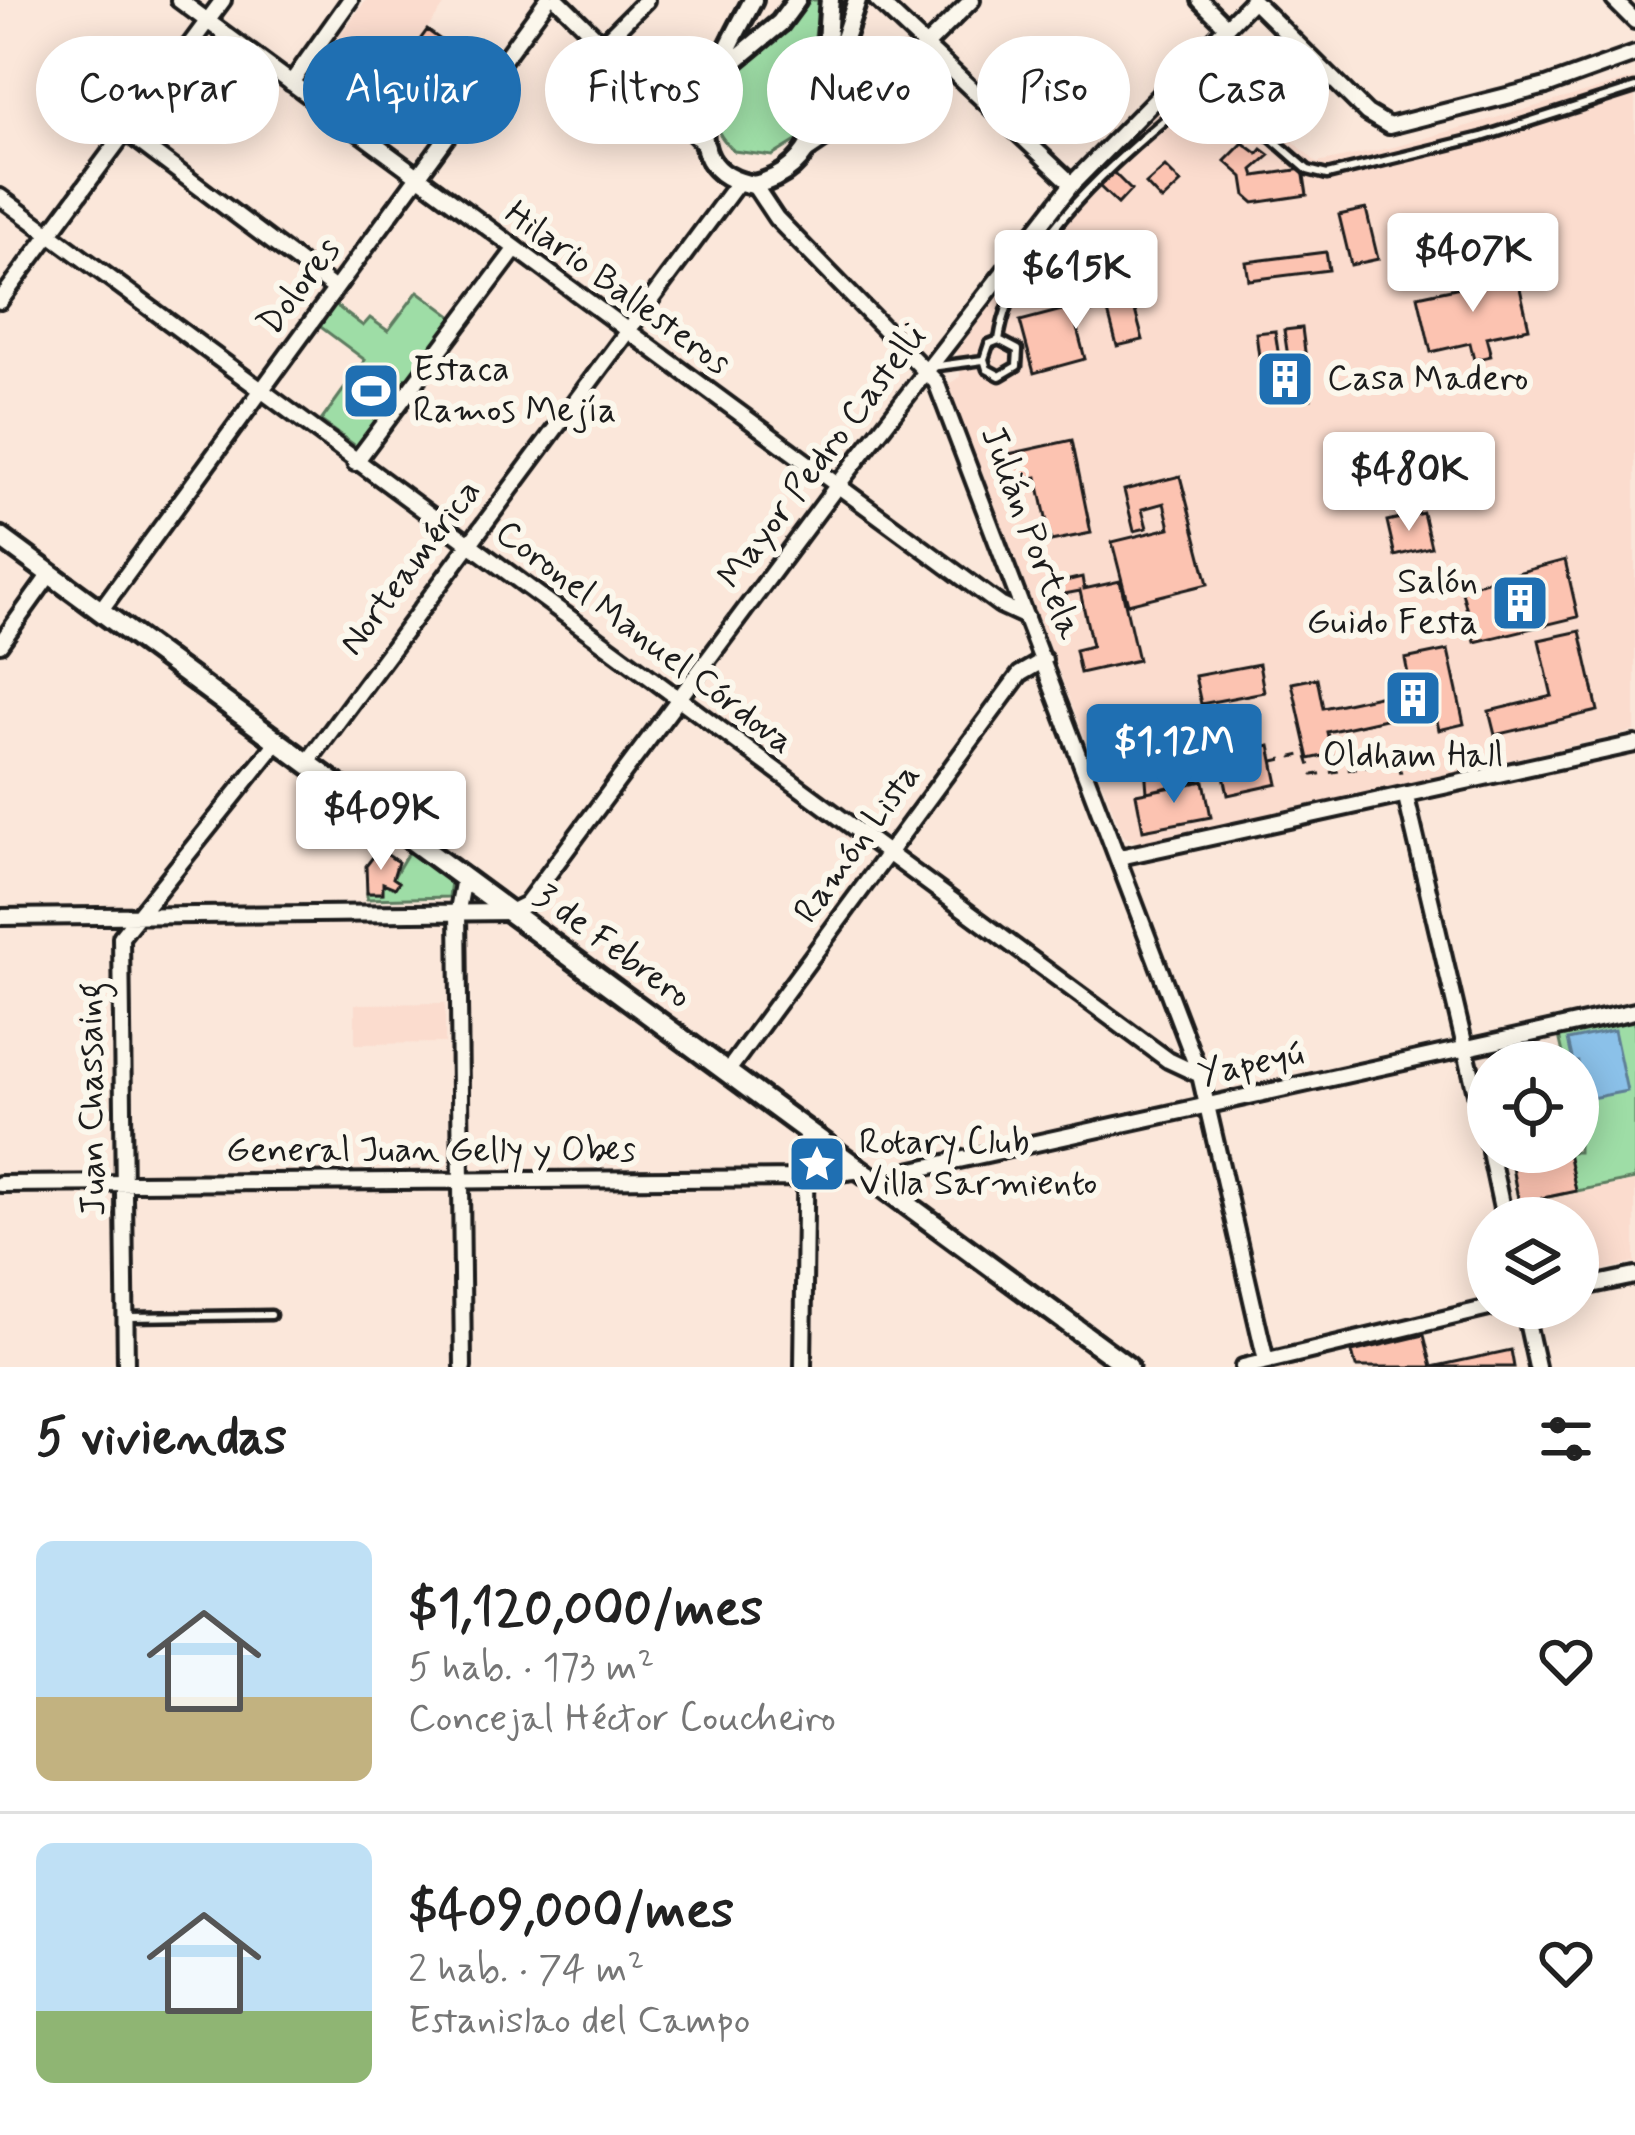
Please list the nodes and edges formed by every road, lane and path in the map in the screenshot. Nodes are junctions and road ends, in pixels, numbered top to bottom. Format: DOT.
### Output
graph roads {
  1 [pos="179,0"];
  2 [pos="223,0"];
  3 [pos="350,0"];
  4 [pos="548,0"];
  5 [pos="558,0"];
  6 [pos="646,0"];
  7 [pos="753,0"];
  8 [pos="797,0"];
  9 [pos="830,0"];
  10 [pos="857,0"];
  11 [pos="877,0"];
  12 [pos="972,0"];
  13 [pos="1200,0"];
  14 [pos="1253,0"];
  15 [pos="1614,0"];
  16 [pos="208,21"];
  17 [pos="1635,21"];
  18 [pos="1225,25"];
  19 [pos="197,36"];
  20 [pos="594,36"];
  21 [pos="610,36"];
  22 [pos="734,36"];
  23 [pos="829,36"];
  24 [pos="845,36"];
  25 [pos="915,36"];
  26 [pos="936,36"];
  27 [pos="743,54"];
  28 [pos="1635,54"];
  29 [pos="953,72"];
  30 [pos="291,83"];
  31 [pos="1635,88"];
  32 [pos="117,144"];
  33 [pos="142,144"];
  34 [pos="704,144"];
  35 [pos="707,144"];
  36 [pos="808,144"];
  37 [pos="817,144"];
  38 [pos="707,147"];
  39 [pos="805,152"];
  40 [pos="419,178"];
  41 [pos="746,183"];
  42 [pos="1072,184"];
  43 [pos="0,197"];
  44 [pos="50,234"];
  45 [pos="514,251"];
  46 [pos="335,289"];
  47 [pos="0,301"];
  48 [pos="628,334"];
  49 [pos="999,340"];
  50 [pos="984,359"];
  51 [pos="927,368"];
  52 [pos="262,390"];
  53 [pos="355,463"];
  54 [pos="837,487"];
  55 [pos="0,537"];
  56 [pos="470,545"];
  57 [pos="50,574"];
  58 [pos="100,611"];
  59 [pos="1026,617"];
  60 [pos="0,644"];
  61 [pos="1044,660"];
  62 [pos="678,700"];
  63 [pos="278,741"];
  64 [pos="1635,744"];
  65 [pos="1274,761"];
  66 [pos="307,763"];
  67 [pos="1406,797"];
  68 [pos="887,855"];
  69 [pos="1120,857"];
  70 [pos="464,878"];
  71 [pos="458,910"];
  72 [pos="509,912"];
  73 [pos="139,915"];
  74 [pos="0,917"];
  75 [pos="1635,1011"];
  76 [pos="1502,1041"];
  77 [pos="1467,1049"];
  78 [pos="727,1072"];
  79 [pos="1200,1076"];
  80 [pos="1208,1105"];
  81 [pos="806,1130"];
  82 [pos="861,1170"];
  83 [pos="802,1178"];
  84 [pos="462,1182"];
  85 [pos="124,1183"];
  86 [pos="0,1184"];
  87 [pos="883,1187"];
  88 [pos="1635,1276"];
  89 [pos="1599,1284"];
  90 [pos="1467,1313"];
  91 [pos="271,1315"];
  92 [pos="125,1317"];
  93 [pos="1529,1329"];
  94 [pos="1267,1361"];
  95 [pos="126,1367"];
  96 [pos="464,1367"];
  97 [pos="803,1367"];
  98 [pos="1128,1367"];
  99 [pos="1243,1367"];
  100 [pos="1537,1367"];
  1 -- 16 [label="street, Hilario Ballesteros"];
  2 -- 16 [label="street"];
  3 -- 30 [label="street"];
  4 -- 40 [label="street, Dolores"];
  5 -- 20 [label="street, Julián Portela"];
  6 -- 21 [label="street"];
  7 -- 22 [label="street"];
  8 -- 27 [label="street"];
  9 -- 23 [label="street"];
  10 -- 24 [label="street"];
  11 -- 25 [label="street"];
  12 -- 26 [label="street, Norteamérica"];
  13 -- 18 [label="street"];
  14 -- 18 [label="street, Mayor Pedro Castelli"];
  14 -- 28 [label="street"];
  15 -- 17 [label="street"];
  16 -- 19 [label="street"];
  16 -- 30 [label="street, Hilario Ballesteros"];
  18 -- 42 [label="street, Mayor Pedro Castelli"];
  29 -- 42 [label="street"];
  30 -- 40 [label="street, Hilario Ballesteros"];
  31 -- 49 [label="lane"];
  32 -- 44 [label="street"];
  33 -- 46 [label="street"];
  34 -- 38 [label="street, Julián Portela"];
  35 -- 38 [label="street"];
  36 -- 39 [label="street"];
  37 -- 39 [label="street, Norteamérica"];
  38 -- 41 [label="street, Julián Portela"];
  39 -- 41 [label="street, Norteamérica"];
  40 -- 45 [label="street, Hilario Ballesteros"];
  40 -- 46 [label="street, Dolores"];
  41 -- 48 [label="street, Norteamérica"];
  41 -- 51 [label="street, Julián Portela"];
  42 -- 51 [label="street, Mayor Pedro Castelli"];
  43 -- 44 [label="street, Coronel Manuel Córdova"];
  44 -- 47 [label="street"];
  44 -- 52 [label="street, Coronel Manuel Córdova"];
  45 -- 48 [label="street, Hilario Ballesteros"];
  45 -- 53 [label="street"];
  46 -- 52 [label="street, Dolores"];
  48 -- 54 [label="street, Hilario Ballesteros"];
  48 -- 56 [label="street, Norteamérica"];
  49 -- 50 [label="lane"];
  49 -- 50 [label="lane"];
  50 -- 51 [label="lane"];
  51 -- 54 [label="street, Mayor Pedro Castelli"];
  51 -- 59 [label="street, Julián Portela"];
  52 -- 53 [label="street, Coronel Manuel Córdova"];
  52 -- 58 [label="street, Dolores"];
  53 -- 56 [label="street, Coronel Manuel Córdova"];
  54 -- 59 [label="street, Hilario Ballesteros"];
  54 -- 62 [label="street, Mayor Pedro Castelli"];
  55 -- 57 [label="main road, 3 de Febrero"];
  56 -- 62 [label="street, Coronel Manuel Córdova"];
  56 -- 66 [label="street, Norteamérica"];
  57 -- 58 [label="main road, 3 de Febrero"];
  57 -- 60 [label="street"];
  58 -- 63 [label="main road, 3 de Febrero"];
  59 -- 61 [label="street, Julián Portela"];
  61 -- 68 [label="street, Ramón Lista"];
  61 -- 69 [label="street, Julián Portela"];
  62 -- 68 [label="street, Coronel Manuel Córdova"];
  62 -- 72 [label="street, Mayor Pedro Castelli"];
  63 -- 66 [label="main road, 3 de Febrero"];
  63 -- 73 [label="street, Juan Chassaing"];
  64 -- 67 [label="street"];
  65 -- 67 [label="path"];
  66 -- 70 [label="main road, 3 de Febrero"];
  67 -- 69 [label="street"];
  67 -- 77 [label="street"];
  68 -- 78 [label="street, Ramón Lista"];
  68 -- 79 [label="street, Coronel Manuel Córdova"];
  69 -- 79 [label="street, Julián Portela"];
  70 -- 71 [label="street"];
  70 -- 72 [label="main road, 3 de Febrero"];
  71 -- 72 [label="street"];
  71 -- 73 [label="street"];
  71 -- 84 [label="street"];
  72 -- 78 [label="main road, 3 de Febrero"];
  73 -- 74 [label="street"];
  73 -- 85 [label="street, Juan Chassaing"];
  75 -- 76 [label="street, Yapeyú"];
  77 -- 80 [label="street, Yapeyú"];
  78 -- 81 [label="main road, 3 de Febrero"];
  79 -- 80 [label="street, Julián Portela"];
  80 -- 87 [label="street, Yapeyú"];
  80 -- 94 [label="street, Julián Portela"];
  81 -- 82 [label="main road, 3 de Febrero"];
  81 -- 83 [label="street"];
  82 -- 83 [label="street, General Juan Gelly y Obes"];
  82 -- 87 [label="main road, 3 de Febrero"];
  83 -- 84 [label="street, General Juan Gelly y Obes"];
  83 -- 97 [label="street"];
  84 -- 85 [label="street, General Juan Gelly y Obes"];
  84 -- 96 [label="street"];
  85 -- 86 [label="street, General Juan Gelly y Obes"];
  85 -- 92 [label="street, Juan Chassaing"];
  87 -- 98 [label="main road, 3 de Febrero"];
  88 -- 89 [label="street"];
  90 -- 94 [label="street"];
  91 -- 92 [label="lane"];
  92 -- 95 [label="street, Juan Chassaing"];
  93 -- 100 [label="street"];
  94 -- 99 [label="street"];
}
